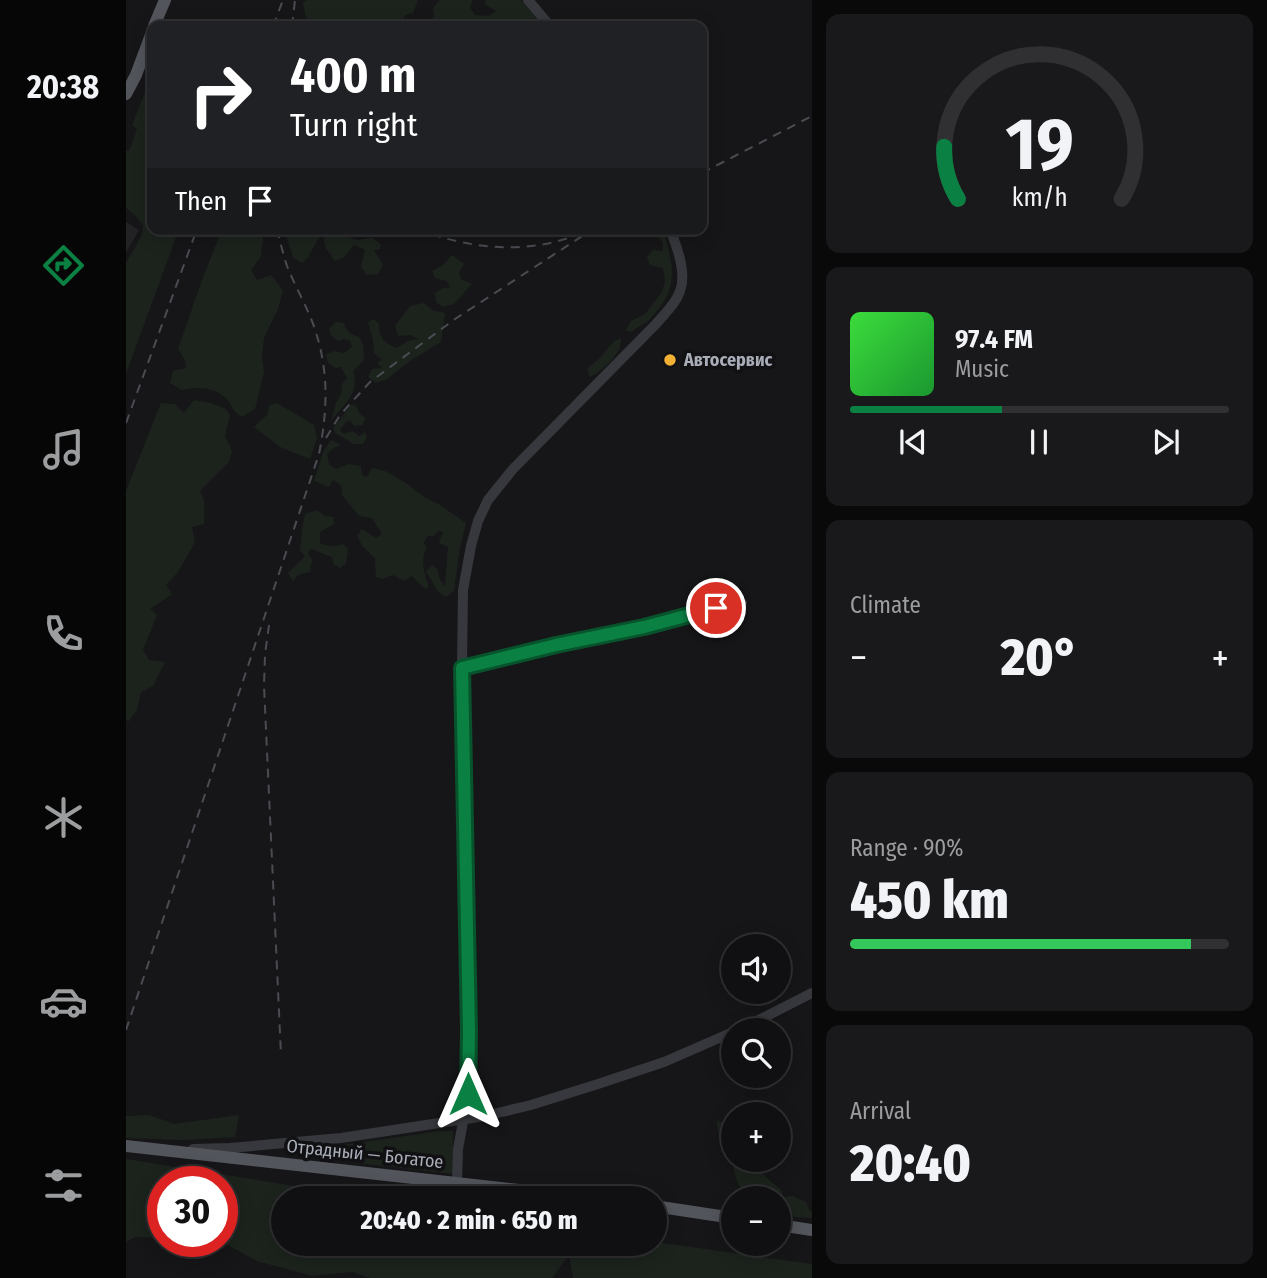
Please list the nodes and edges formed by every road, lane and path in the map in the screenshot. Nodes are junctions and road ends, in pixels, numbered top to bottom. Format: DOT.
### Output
graph roads {
  1 [pos="165,0"];
  2 [pos="528,0"];
  3 [pos="157,21"];
  4 [pos="546,21"];
  5 [pos="147,43"];
  6 [pos="131,79"];
  7 [pos="126,94"];
  8 [pos="672,235"];
  9 [pos="742,603"];
  10 [pos="462,668"];
  11 [pos="812,993"];
  12 [pos="763,1018"];
  13 [pos="721,1038"];
  14 [pos="464,1120"];
  15 [pos="126,1146"];
  16 [pos="164,1150"];
  17 [pos="457,1182"];
  18 [pos="491,1186"];
  19 [pos="667,1208"];
  20 [pos="721,1216"];
  21 [pos="791,1227"];
  22 [pos="812,1230"];
  1 -- 3 [label="main road"];
  2 -- 4 [label="street"];
  5 -- 6 [label="main road"];
  6 -- 7 [label="main road"];
  8 -- 10 [label="street"];
  9 -- 10 [label="street"];
  10 -- 14 [label="street"];
  11 -- 12 [label="street"];
  13 -- 14 [label="street"];
  14 -- 16 [label="street"];
  14 -- 17 [label="street"];
  15 -- 16 [label="main road, Отрадный — Богатое"];
  16 -- 17 [label="main road, Отрадный — Богатое"];
  17 -- 18 [label="main road, Отрадный — Богатое"];
  19 -- 20 [label="main road"];
  21 -- 22 [label="main road"];
}
